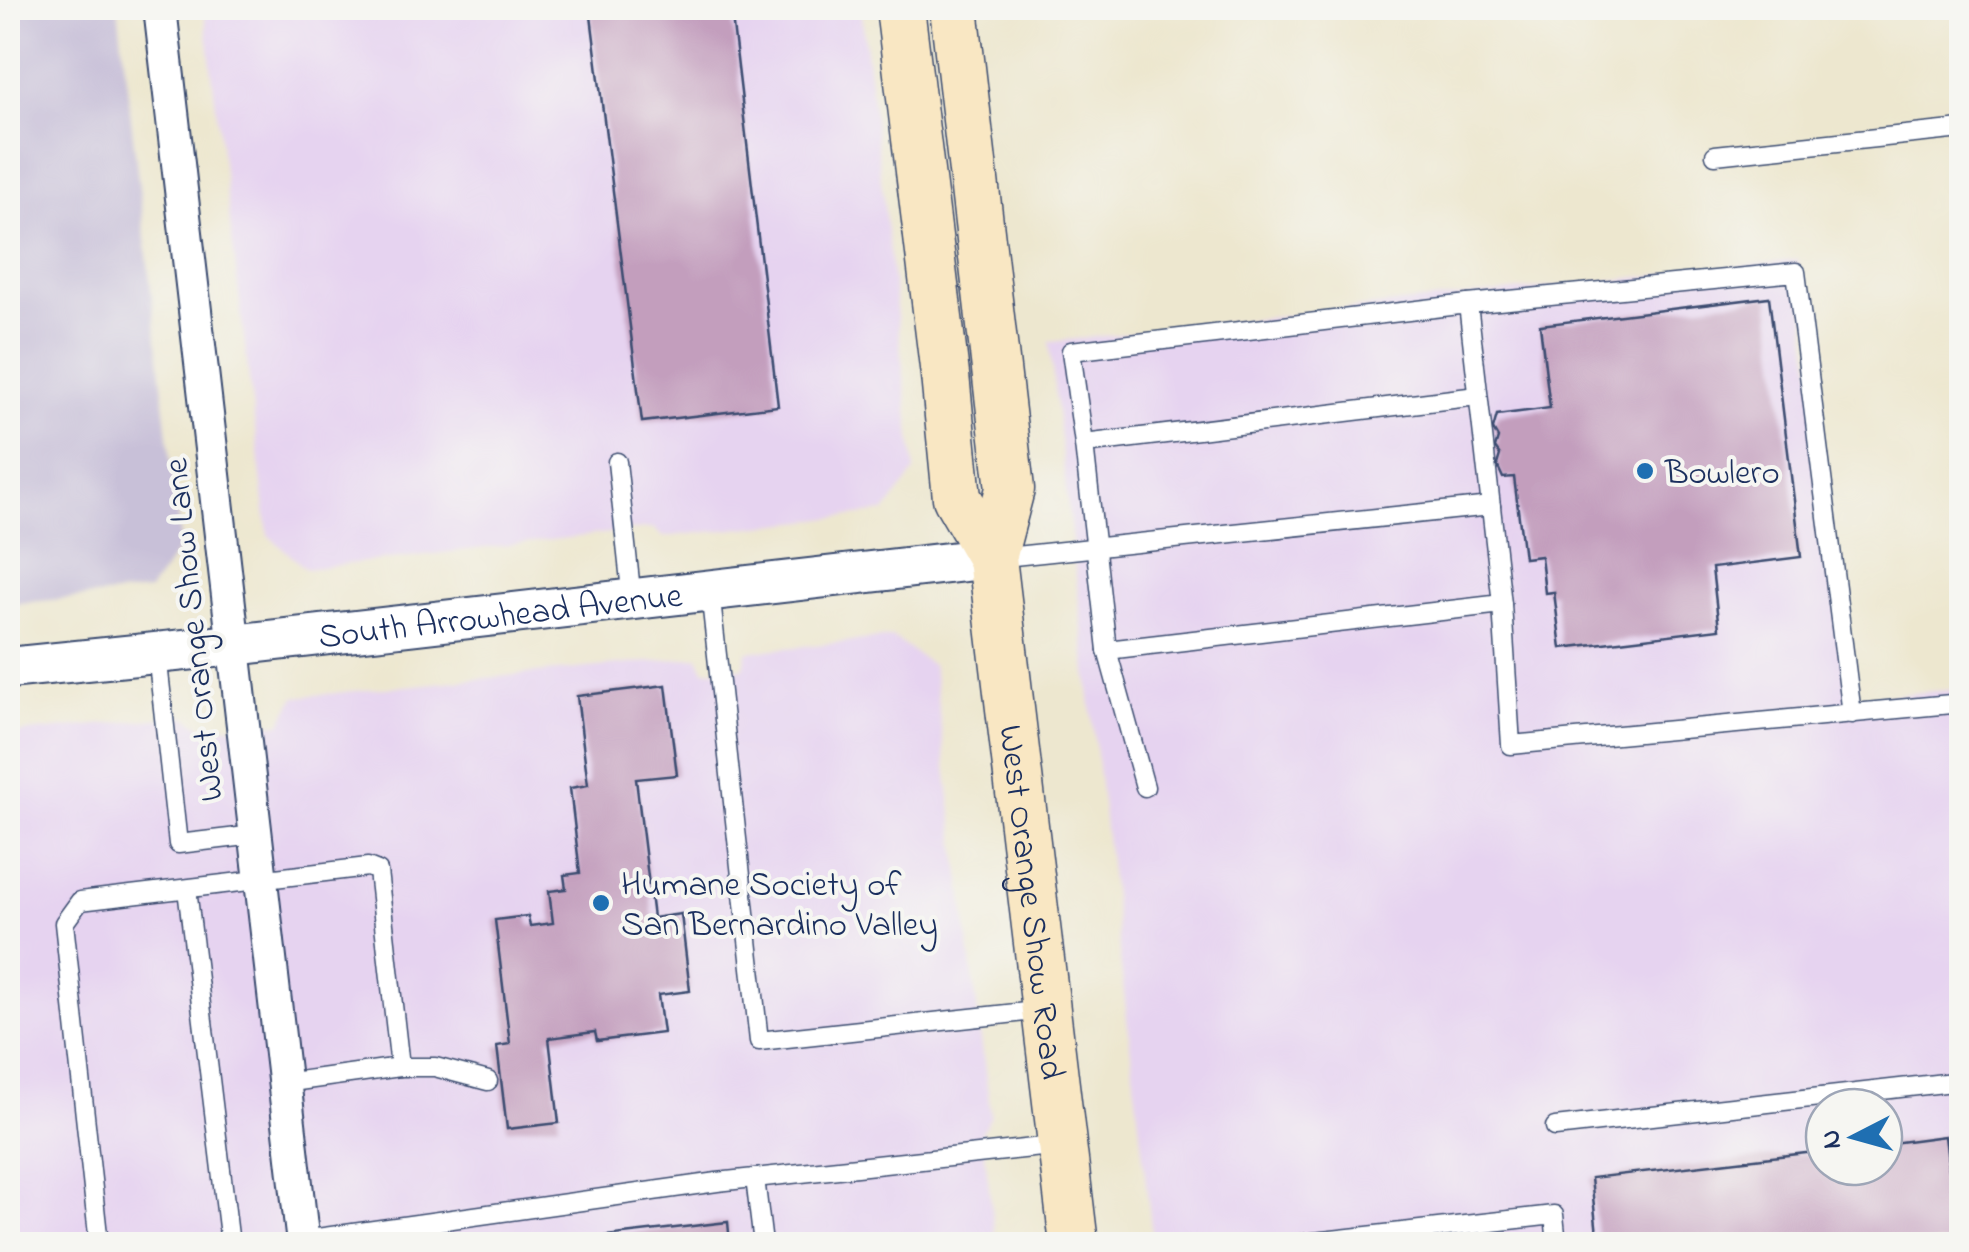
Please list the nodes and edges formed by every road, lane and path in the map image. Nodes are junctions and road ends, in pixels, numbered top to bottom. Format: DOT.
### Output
graph roads {
  1 [pos="160,8"];
  2 [pos="900,8"];
  3 [pos="954,8"];
  4 [pos="1962,128"];
  5 [pos="1715,155"];
  6 [pos="1468,304"];
  7 [pos="1477,396"];
  8 [pos="1084,444"];
  9 [pos="617,462"];
  10 [pos="1492,506"];
  11 [pos="1094,548"];
  12 [pos="992,558"];
  13 [pos="710,591"];
  14 [pos="632,600"];
  15 [pos="1502,604"];
  16 [pos="234,646"];
  17 [pos="1107,650"];
  18 [pos="157,654"];
  19 [pos="8,668"];
  20 [pos="1962,703"];
  21 [pos="1852,714"];
  22 [pos="1145,786"];
  23 [pos="255,834"];
  24 [pos="260,879"];
  25 [pos="187,888"];
  26 [pos="1046,1010"];
  27 [pos="400,1067"];
  28 [pos="1962,1080"];
  29 [pos="488,1082"];
  30 [pos="284,1083"];
  31 [pos="1555,1127"];
  32 [pos="1062,1144"];
  33 [pos="755,1178"];
  34 [pos="303,1242"];
  35 [pos="99,1244"];
  36 [pos="230,1244"];
  37 [pos="762,1244"];
  38 [pos="1074,1244"];
  39 [pos="1296,1244"];
  40 [pos="1557,1244"];
  1 -- 16 [label="street, West Orange Show Lane"];
  2 -- 12 [label="main road, West Orange Show Road"];
  3 -- 12 [label="main road, West Orange Show Road"];
  4 -- 5 [label="lane"];
  6 -- 7 [label="lane"];
  6 -- 8 [label="lane"];
  6 -- 21 [label="lane"];
  7 -- 8 [label="lane"];
  7 -- 10 [label="lane"];
  8 -- 11 [label="lane"];
  9 -- 14 [label="lane"];
  10 -- 11 [label="lane"];
  10 -- 15 [label="lane"];
  11 -- 12 [label="lane"];
  11 -- 17 [label="lane"];
  12 -- 13 [label="street, South Arrowhead Avenue"];
  12 -- 26 [label="main road, West Orange Show Road"];
  13 -- 14 [label="street, South Arrowhead Avenue"];
  13 -- 26 [label="lane"];
  14 -- 16 [label="street, South Arrowhead Avenue"];
  15 -- 17 [label="lane"];
  15 -- 21 [label="lane"];
  16 -- 18 [label="street, South Arrowhead Avenue"];
  16 -- 23 [label="street, West Orange Show Lane"];
  17 -- 22 [label="lane"];
  18 -- 19 [label="street, South Arrowhead Avenue"];
  18 -- 23 [label="lane"];
  20 -- 21 [label="lane"];
  23 -- 24 [label="street, West Orange Show Lane"];
  24 -- 25 [label="lane"];
  24 -- 27 [label="lane"];
  24 -- 30 [label="street, West Orange Show Lane"];
  25 -- 35 [label="lane"];
  25 -- 36 [label="lane"];
  26 -- 32 [label="main road, West Orange Show Road"];
  27 -- 29 [label="lane"];
  27 -- 30 [label="lane"];
  28 -- 31 [label="lane"];
  30 -- 34 [label="street, West Orange Show Lane"];
  32 -- 33 [label="lane"];
  32 -- 38 [label="main road, West Orange Show Road"];
  33 -- 34 [label="lane"];
  33 -- 37 [label="lane"];
  39 -- 40 [label="lane"];
}
